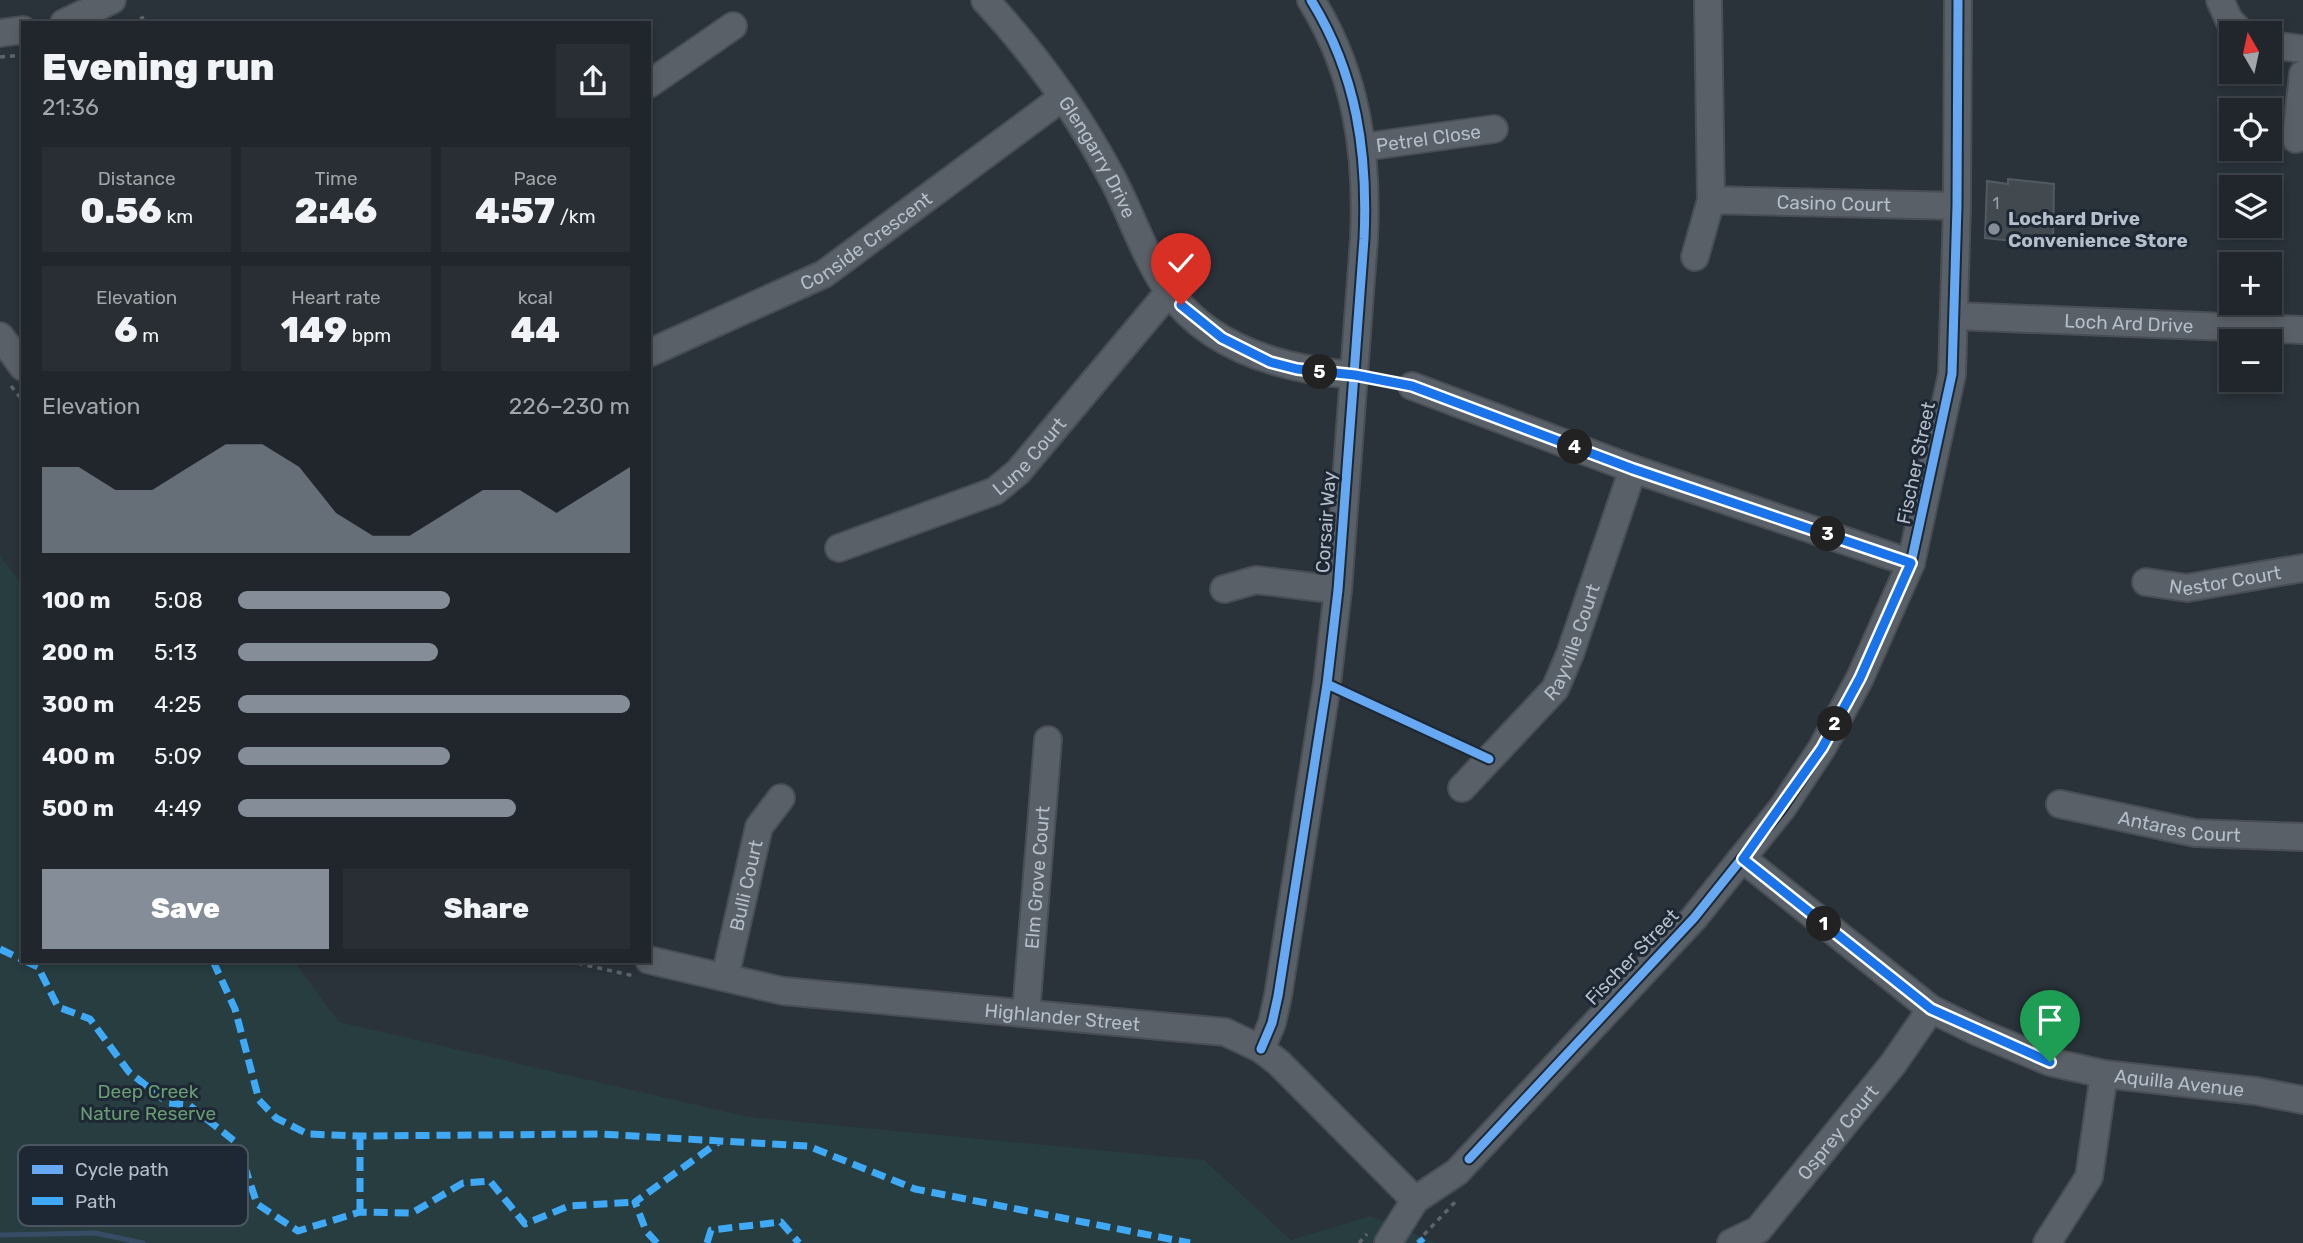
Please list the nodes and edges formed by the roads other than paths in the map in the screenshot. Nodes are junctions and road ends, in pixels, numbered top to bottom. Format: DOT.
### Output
graph roads {
  1 [pos="985,0"];
  2 [pos="1311,0"];
  3 [pos="1708,0"];
  4 [pos="1958,0"];
  5 [pos="2220,0"];
  6 [pos="105,2"];
  7 [pos="68,21"];
  8 [pos="2230,21"];
  9 [pos="733,26"];
  10 [pos="21,30"];
  11 [pos="0,33"];
  12 [pos="2282,46"];
  13 [pos="2303,48"];
  14 [pos="2303,74"];
  15 [pos="651,83"];
  16 [pos="1063,97"];
  17 [pos="1494,129"];
  18 [pos="2296,139"];
  19 [pos="1364,147"];
  20 [pos="1712,200"];
  21 [pos="1957,206"];
  22 [pos="1695,257"];
  23 [pos="1169,292"];
  24 [pos="1956,316"];
  25 [pos="2303,330"];
  26 [pos="0,336"];
  27 [pos="651,352"];
  28 [pos="21,365"];
  29 [pos="1355,375"];
  30 [pos="1412,386"];
  31 [pos="1633,469"];
  32 [pos="839,548"];
  33 [pos="1911,563"];
  34 [pos="2303,568"];
  35 [pos="2146,582"];
  36 [pos="1224,589"];
  37 [pos="1338,590"];
  38 [pos="1048,740"];
  39 [pos="1462,788"];
  40 [pos="781,798"];
  41 [pos="2060,804"];
  42 [pos="2303,837"];
  43 [pos="1743,859"];
  44 [pos="646,969"];
  45 [pos="725,977"];
  46 [pos="1931,1009"];
  47 [pos="1026,1013"];
  48 [pos="1261,1049"];
  49 [pos="2104,1074"];
  50 [pos="2303,1100"];
  51 [pos="1415,1200"];
  52 [pos="1388,1243"];
  53 [pos="1731,1243"];
  54 [pos="2047,1243"];
  1 -- 16 [label="street, Glengarry Drive"];
  2 -- 19 [label="street, Corsair Way"];
  3 -- 20 [label="street"];
  4 -- 21 [label="street, Fischer Street"];
  5 -- 8 [label="street"];
  6 -- 7 [label="street"];
  9 -- 15 [label="street"];
  10 -- 11 [label="street"];
  12 -- 13 [label="street"];
  14 -- 18 [label="street"];
  16 -- 23 [label="street, Glengarry Drive"];
  16 -- 27 [label="street, Conside Crescent"];
  17 -- 19 [label="street, Petrel Close"];
  19 -- 29 [label="street, Corsair Way"];
  20 -- 21 [label="street, Casino Court"];
  20 -- 22 [label="street"];
  21 -- 24 [label="street, Fischer Street"];
  23 -- 29 [label="street, Glengarry Drive"];
  23 -- 32 [label="street, Lune Court"];
  24 -- 25 [label="street, Loch Ard Drive"];
  24 -- 33 [label="street, Fischer Street"];
  26 -- 28 [label="street"];
  29 -- 37 [label="street, Corsair Way"];
  30 -- 31 [label="street"];
  31 -- 33 [label="street"];
  31 -- 39 [label="street, Rayville Court"];
  33 -- 43 [label="street, Fischer Street"];
  34 -- 35 [label="street, Nestor Court"];
  36 -- 37 [label="street"];
  37 -- 48 [label="street, Corsair Way"];
  38 -- 47 [label="street, Elm Grove Court"];
  40 -- 45 [label="street, Bulli Court"];
  41 -- 42 [label="street, Antares Court"];
  43 -- 46 [label="street, Aquilla Avenue"];
  43 -- 51 [label="street, Fischer Street"];
  44 -- 45 [label="street, Highlander Street"];
  45 -- 47 [label="street, Highlander Street"];
  46 -- 49 [label="street, Aquilla Avenue"];
  46 -- 53 [label="street, Osprey Court"];
  47 -- 48 [label="street, Highlander Street"];
  48 -- 51 [label="street, Highlander Street"];
  49 -- 50 [label="street, Aquilla Avenue"];
  49 -- 54 [label="street"];
  51 -- 52 [label="street, Fischer Street"];
}
